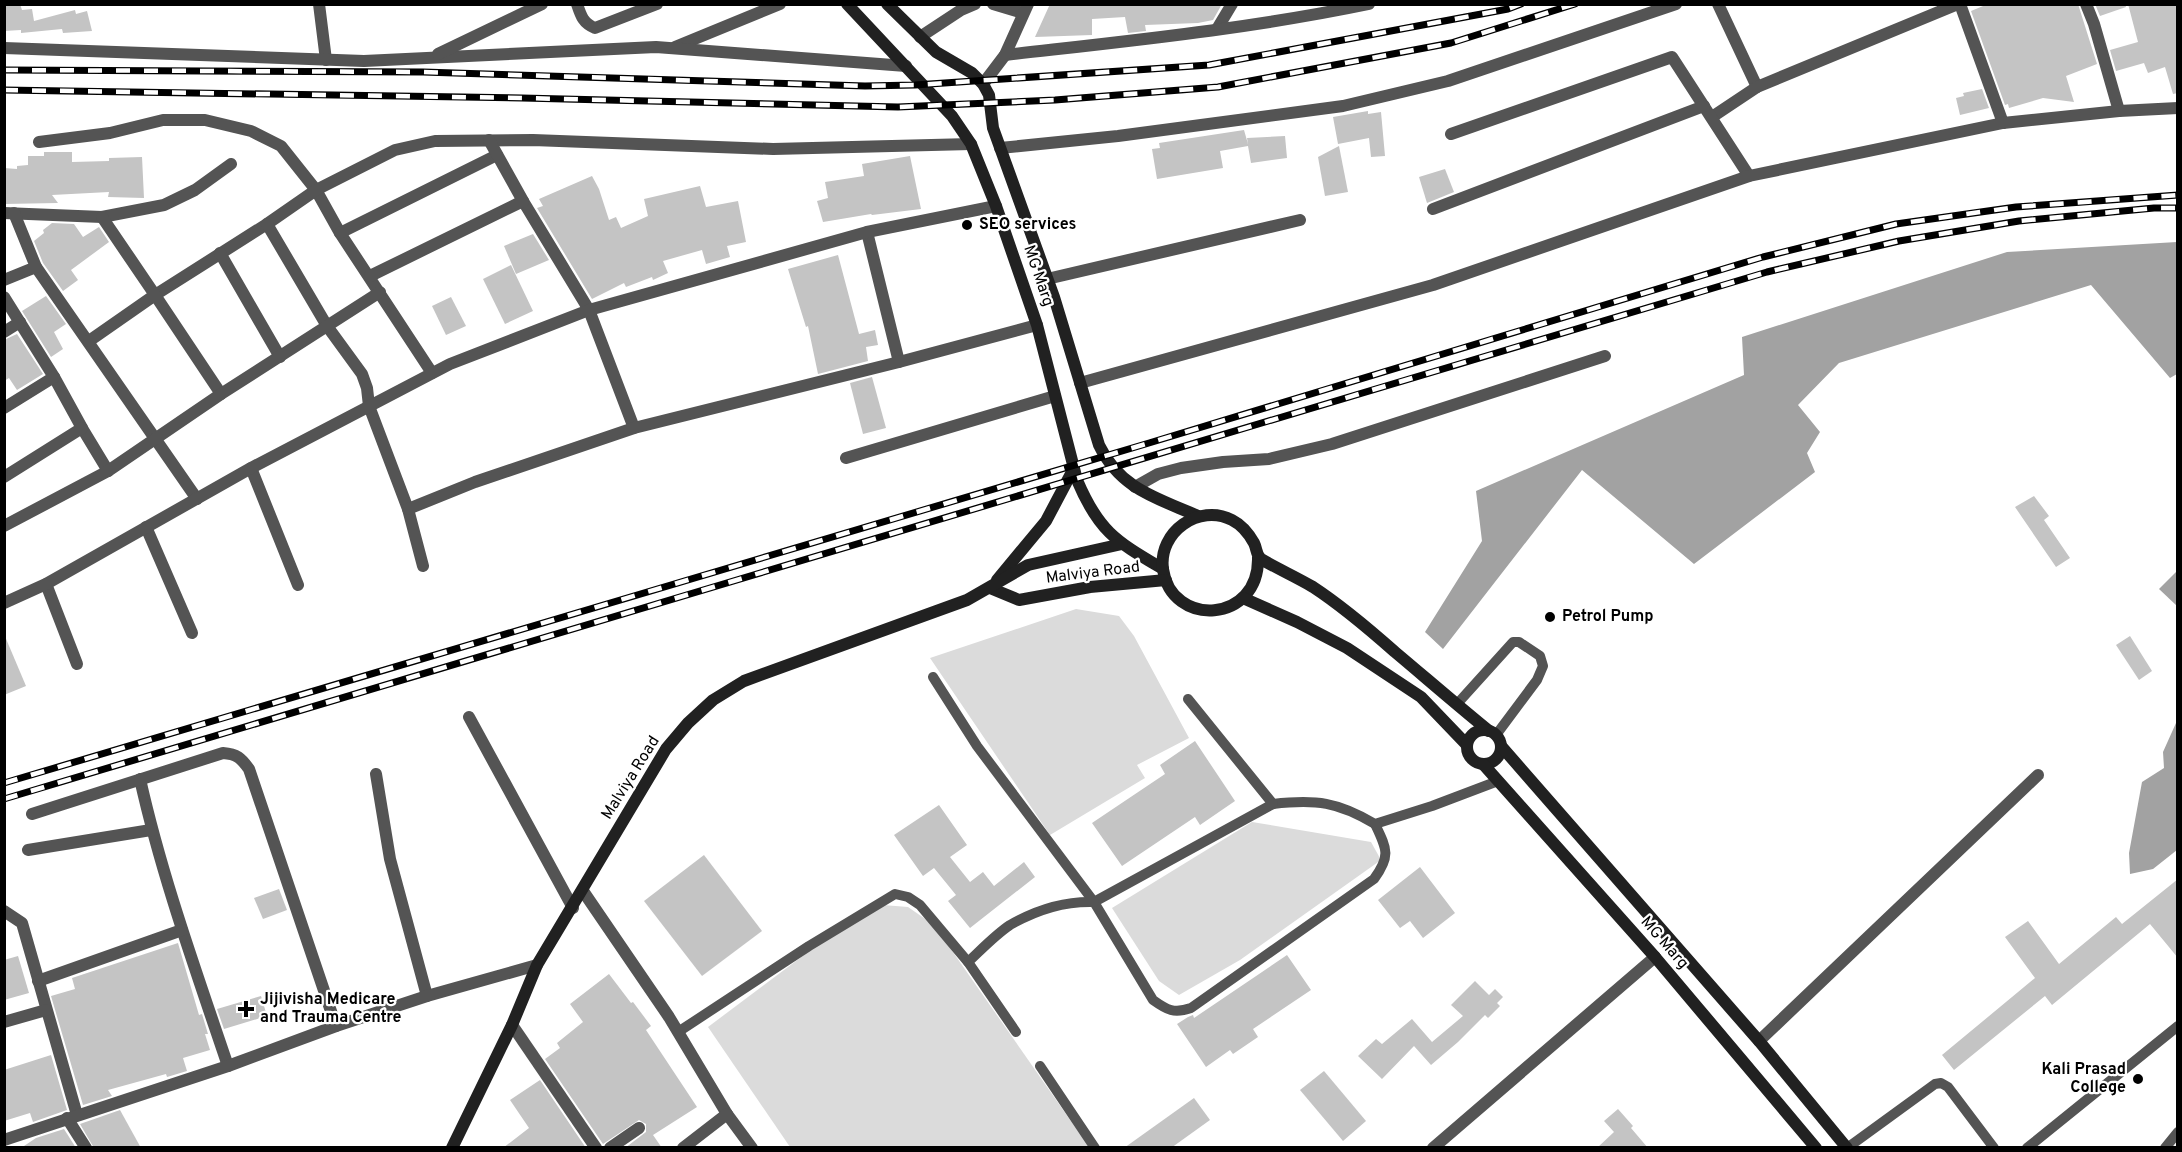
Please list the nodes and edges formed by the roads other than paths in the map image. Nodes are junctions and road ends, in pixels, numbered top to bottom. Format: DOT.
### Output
graph roads {
  1 [pos="320,4"];
  2 [pos="542,4"];
  3 [pos="577,4"];
  4 [pos="657,4"];
  5 [pos="780,4"];
  6 [pos="847,4"];
  7 [pos="975,4"];
  8 [pos="993,4"];
  9 [pos="1232,4"];
  10 [pos="1369,4"];
  11 [pos="1676,4"];
  12 [pos="1718,4"];
  13 [pos="1959,4"];
  14 [pos="2086,4"];
  15 [pos="891,6"];
  16 [pos="1025,9"];
  17 [pos="1217,29"];
  18 [pos="920,37"];
  19 [pos="4,48"];
  20 [pos="672,48"];
  21 [pos="1005,55"];
  22 [pos="434,57"];
  23 [pos="326,60"];
  24 [pos="906,66"];
  25 [pos="983,84"];
  26 [pos="1757,87"];
  27 [pos="1704,106"];
  28 [pos="2178,108"];
  29 [pos="2119,111"];
  30 [pos="1712,117"];
  31 [pos="2003,123"];
  32 [pos="1451,134"];
  33 [pos="489,140"];
  34 [pos="39,142"];
  35 [pos="971,144"];
  36 [pos="1000,148"];
  37 [pos="498,155"];
  38 [pos="231,164"];
  39 [pos="1749,176"];
  40 [pos="316,190"];
  41 [pos="522,201"];
  42 [pos="996,206"];
  43 [pos="1432,209"];
  44 [pos="9,213"];
  45 [pos="102,217"];
  46 [pos="1300,220"];
  47 [pos="267,224"];
  48 [pos="867,232"];
  49 [pos="340,233"];
  50 [pos="220,254"];
  51 [pos="36,267"];
  52 [pos="370,276"];
  53 [pos="1047,279"];
  54 [pos="4,280"];
  55 [pos="380,292"];
  56 [pos="155,295"];
  57 [pos="4,297"];
  58 [pos="589,310"];
  59 [pos="20,322"];
  60 [pos="1037,325"];
  61 [pos="327,326"];
  62 [pos="4,332"];
  63 [pos="89,341"];
  64 [pos="1605,356"];
  65 [pos="280,357"];
  66 [pos="899,362"];
  67 [pos="432,373"];
  68 [pos="54,377"];
  69 [pos="1080,383"];
  70 [pos="221,394"];
  71 [pos="1055,396"];
  72 [pos="369,406"];
  73 [pos="4,408"];
  74 [pos="81,428"];
  75 [pos="634,428"];
  76 [pos="156,438"];
  77 [pos="846,458"];
  78 [pos="251,468"];
  79 [pos="1074,468"];
  80 [pos="108,471"];
  81 [pos="4,477"];
  82 [pos="1135,487"];
  83 [pos="197,499"];
  84 [pos="408,509"];
  85 [pos="1198,516"];
  86 [pos="4,526"];
  87 [pos="146,527"];
  88 [pos="1122,544"];
  89 [pos="1258,557"];
  90 [pos="423,566"];
  91 [pos="1165,575"];
  92 [pos="46,584"];
  93 [pos="298,585"];
  94 [pos="990,588"];
  95 [pos="1243,598"];
  96 [pos="4,603"];
  97 [pos="192,633"];
  98 [pos="77,664"];
  99 [pos="933,676"];
  100 [pos="1188,699"];
  101 [pos="1457,704"];
  102 [pos="469,717"];
  103 [pos="1495,737"];
  104 [pos="1467,745"];
  105 [pos="1483,764"];
  106 [pos="376,774"];
  107 [pos="2038,775"];
  108 [pos="140,779"];
  109 [pos="1498,781"];
  110 [pos="1273,804"];
  111 [pos="32,814"];
  112 [pos="1375,824"];
  113 [pos="151,830"];
  114 [pos="28,850"];
  115 [pos="583,891"];
  116 [pos="1094,902"];
  117 [pos="573,908"];
  118 [pos="4,912"];
  119 [pos="182,930"];
  120 [pos="1655,957"];
  121 [pos="968,962"];
  122 [pos="537,965"];
  123 [pos="38,981"];
  124 [pos="427,996"];
  125 [pos="46,1010"];
  126 [pos="4,1022"];
  127 [pos="512,1024"];
  128 [pos="336,1026"];
  129 [pos="2178,1026"];
  130 [pos="678,1032"];
  131 [pos="1016,1032"];
  132 [pos="1759,1041"];
  133 [pos="228,1066"];
  134 [pos="1040,1066"];
  135 [pos="727,1114"];
  136 [pos="72,1116"];
  137 [pos="639,1128"];
  138 [pos="2178,1132"];
  139 [pos="4,1140"];
  140 [pos="86,1148"];
  141 [pos="452,1148"];
  142 [pos="596,1148"];
  143 [pos="610,1148"];
  144 [pos="683,1148"];
  145 [pos="752,1148"];
  146 [pos="1095,1148"];
  147 [pos="1433,1148"];
  148 [pos="1816,1148"];
  149 [pos="1847,1148"];
  150 [pos="1994,1148"];
  151 [pos="2027,1148"];
  152 [pos="2165,1148"];
  1 -- 23 [label="street"];
  2 -- 22 [label="street"];
  3 -- 4 [label="street"];
  5 -- 20 [label="street"];
  6 -- 24 [label="main road, MG Marg"];
  7 -- 18 [label="street"];
  8 -- 16 [label="street"];
  9 -- 17 [label="street"];
  10 -- 17 [label="street"];
  11 -- 36 [label="street"];
  12 -- 26 [label="street"];
  13 -- 26 [label="street"];
  13 -- 31 [label="street"];
  14 -- 29 [label="street"];
  15 -- 18 [label="main road"];
  16 -- 21 [label="street"];
  17 -- 21 [label="street"];
  18 -- 25 [label="main road"];
  19 -- 23 [label="street"];
  20 -- 22 [label="street"];
  20 -- 24 [label="street"];
  21 -- 25 [label="street"];
  22 -- 23 [label="street"];
  24 -- 35 [label="main road, MG Marg"];
  25 -- 36 [label="main road, MG Marg"];
  26 -- 30 [label="street"];
  27 -- 30 [label="street"];
  27 -- 32 [label="street"];
  27 -- 43 [label="street"];
  28 -- 29 [label="street"];
  29 -- 31 [label="street"];
  30 -- 39 [label="street"];
  31 -- 39 [label="street"];
  33 -- 35 [label="street"];
  33 -- 37 [label="street"];
  33 -- 40 [label="street"];
  34 -- 40 [label="street"];
  35 -- 42 [label="main road, MG Marg"];
  36 -- 53 [label="main road, MG Marg"];
  37 -- 41 [label="street"];
  37 -- 49 [label="street"];
  38 -- 45 [label="street"];
  39 -- 69 [label="street"];
  40 -- 47 [label="street"];
  40 -- 49 [label="street"];
  41 -- 52 [label="street"];
  41 -- 58 [label="street"];
  42 -- 48 [label="street"];
  42 -- 60 [label="main road, MG Marg"];
  44 -- 45 [label="street"];
  44 -- 51 [label="street"];
  45 -- 56 [label="street"];
  46 -- 53 [label="street"];
  47 -- 50 [label="street"];
  47 -- 61 [label="street"];
  48 -- 58 [label="street"];
  48 -- 66 [label="street"];
  49 -- 52 [label="street"];
  50 -- 56 [label="street"];
  50 -- 65 [label="street"];
  51 -- 54 [label="street"];
  51 -- 63 [label="street"];
  52 -- 55 [label="street"];
  53 -- 69 [label="main road, MG Marg"];
  55 -- 61 [label="street"];
  55 -- 67 [label="street"];
  56 -- 63 [label="street"];
  56 -- 70 [label="street"];
  57 -- 59 [label="street"];
  58 -- 67 [label="street"];
  58 -- 75 [label="street"];
  59 -- 62 [label="street"];
  59 -- 68 [label="street"];
  60 -- 66 [label="street"];
  60 -- 71 [label="main road, MG Marg"];
  61 -- 65 [label="street"];
  61 -- 72 [label="street"];
  63 -- 76 [label="street"];
  64 -- 82 [label="street"];
  65 -- 70 [label="street"];
  66 -- 75 [label="street"];
  67 -- 72 [label="street"];
  68 -- 73 [label="street"];
  68 -- 74 [label="street"];
  69 -- 82 [label="main road, MG Marg"];
  70 -- 76 [label="street"];
  71 -- 77 [label="street"];
  71 -- 79 [label="main road, MG Marg"];
  72 -- 78 [label="street"];
  72 -- 84 [label="street"];
  74 -- 80 [label="street"];
  74 -- 81 [label="street"];
  75 -- 84 [label="street"];
  76 -- 80 [label="street"];
  76 -- 83 [label="street"];
  78 -- 83 [label="street"];
  78 -- 93 [label="street"];
  79 -- 88 [label="main road, MG Marg"];
  79 -- 94 [label="main road"];
  80 -- 86 [label="street"];
  82 -- 85 [label="main road, MG Marg"];
  83 -- 87 [label="street"];
  84 -- 90 [label="street"];
  85 -- 89 [label="main road"];
  85 -- 91 [label="main road"];
  87 -- 92 [label="street"];
  87 -- 97 [label="street"];
  88 -- 91 [label="main road, MG Marg"];
  88 -- 94 [label="main road, Malviya Road"];
  89 -- 95 [label="main road"];
  89 -- 101 [label="main road"];
  91 -- 94 [label="main road, Malviya Road"];
  91 -- 95 [label="main road"];
  92 -- 96 [label="street"];
  92 -- 98 [label="street"];
  94 -- 115 [label="main road, Malviya Road"];
  95 -- 104 [label="main road, MG Marg"];
  99 -- 116 [label="lane"];
  100 -- 110 [label="lane"];
  101 -- 103 [label="main road"];
  101 -- 103 [label="lane"];
  102 -- 117 [label="street"];
  103 -- 104 [label="main road"];
  103 -- 105 [label="main road"];
  103 -- 132 [label="main road"];
  104 -- 105 [label="main road, MG Marg"];
  105 -- 109 [label="main road, MG Marg"];
  106 -- 124 [label="street"];
  107 -- 132 [label="street"];
  108 -- 111 [label="street"];
  108 -- 113 [label="street"];
  108 -- 128 [label="street"];
  109 -- 112 [label="lane"];
  109 -- 120 [label="main road, MG Marg"];
  110 -- 112 [label="lane"];
  110 -- 116 [label="lane"];
  112 -- 116 [label="lane"];
  113 -- 114 [label="street"];
  113 -- 119 [label="street"];
  115 -- 117 [label="main road, Malviya Road"];
  115 -- 130 [label="street"];
  116 -- 121 [label="lane"];
  117 -- 122 [label="main road, Malviya Road"];
  118 -- 123 [label="street"];
  119 -- 123 [label="street"];
  119 -- 133 [label="street"];
  120 -- 147 [label="street"];
  120 -- 148 [label="main road, MG Marg"];
  121 -- 130 [label="lane"];
  121 -- 131 [label="lane"];
  122 -- 124 [label="street"];
  122 -- 127 [label="main road, Malviya Road"];
  123 -- 125 [label="street"];
  124 -- 128 [label="street"];
  125 -- 126 [label="street"];
  125 -- 136 [label="street"];
  127 -- 141 [label="main road, Malviya Road"];
  127 -- 142 [label="street"];
  128 -- 133 [label="street"];
  129 -- 151 [label="lane"];
  130 -- 135 [label="street"];
  132 -- 149 [label="main road"];
  133 -- 136 [label="street"];
  134 -- 146 [label="lane"];
  135 -- 144 [label="street"];
  135 -- 145 [label="street"];
  136 -- 139 [label="street"];
  136 -- 140 [label="street"];
  137 -- 143 [label="street"];
  138 -- 152 [label="lane"];
  149 -- 150 [label="lane"];
}
